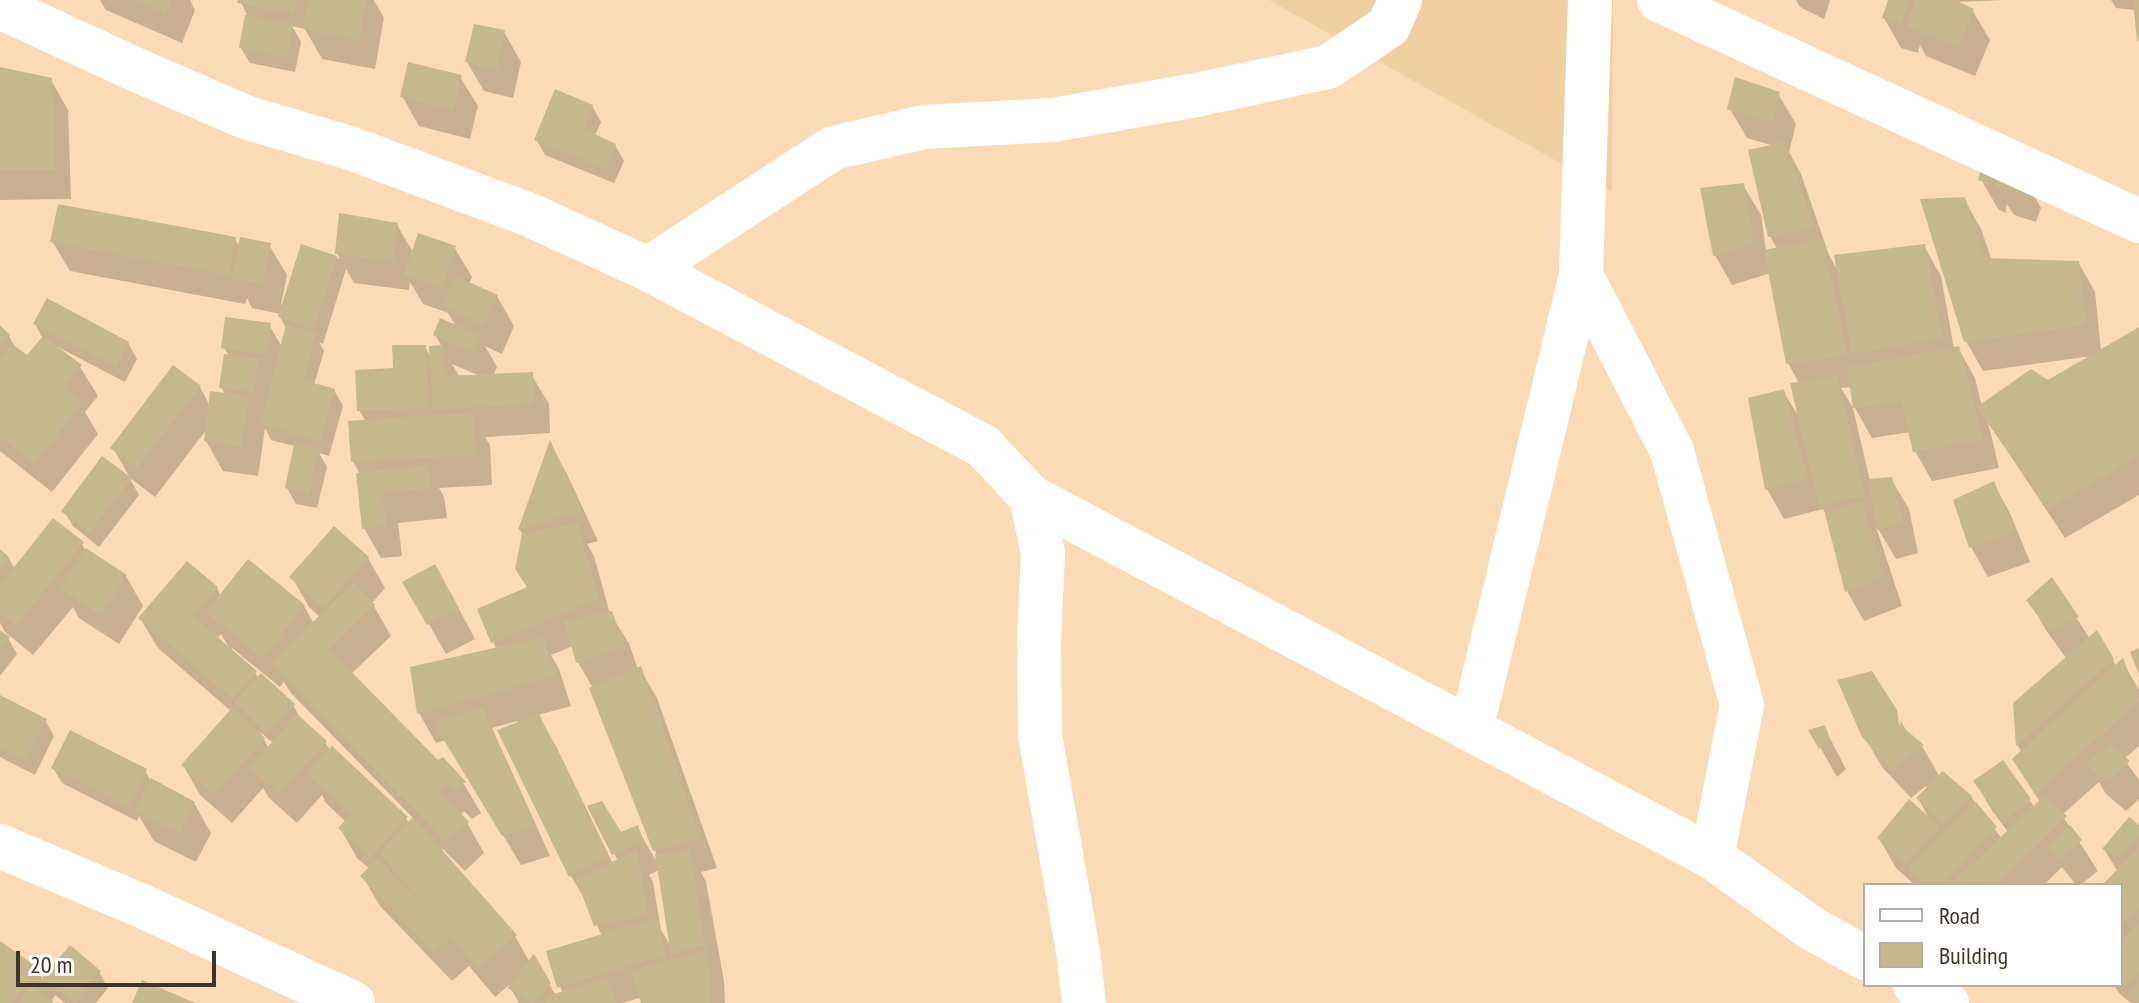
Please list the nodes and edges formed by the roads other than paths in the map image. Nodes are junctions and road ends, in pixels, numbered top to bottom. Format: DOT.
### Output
graph roads {
  1 [pos="1400,0"];
  2 [pos="1590,0"];
  3 [pos="1659,0"];
  4 [pos="0,7"];
  5 [pos="2139,221"];
  6 [pos="648,269"];
  7 [pos="1581,275"];
  8 [pos="1031,497"];
  9 [pos="1471,730"];
  10 [pos="0,846"];
  11 [pos="1712,857"];
  12 [pos="1863,957"];
  13 [pos="1919,987"];
  14 [pos="353,1003"];
  15 [pos="1084,1003"];
  16 [pos="1947,1003"];
  1 -- 6 [label="street"];
  2 -- 7 [label="street"];
  3 -- 5 [label="street"];
  4 -- 6 [label="street"];
  6 -- 8 [label="street"];
  7 -- 9 [label="street"];
  7 -- 11 [label="street"];
  8 -- 9 [label="street"];
  8 -- 15 [label="street"];
  9 -- 11 [label="street"];
  10 -- 14 [label="street"];
  11 -- 12 [label="street"];
  13 -- 16 [label="street"];
}
